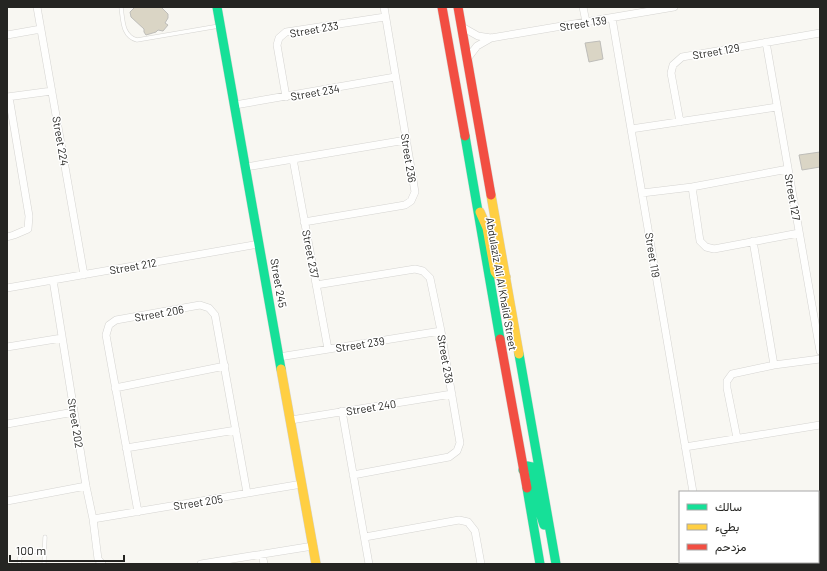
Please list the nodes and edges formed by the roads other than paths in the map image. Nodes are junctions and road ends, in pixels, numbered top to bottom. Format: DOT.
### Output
graph roads {
  1 [pos="37,7"];
  2 [pos="121,7"];
  3 [pos="217,7"];
  4 [pos="384,7"];
  5 [pos="442,7"];
  6 [pos="458,7"];
  7 [pos="583,7"];
  8 [pos="674,7"];
  9 [pos="385,17"];
  10 [pos="612,18"];
  11 [pos="586,22"];
  12 [pos="220,26"];
  13 [pos="462,27"];
  14 [pos="41,29"];
  15 [pos="820,33"];
  16 [pos="7,35"];
  17 [pos="491,38"];
  18 [pos="766,42"];
  19 [pos="467,59"];
  20 [pos="396,77"];
  21 [pos="52,91"];
  22 [pos="8,97"];
  23 [pos="286,97"];
  24 [pos="235,106"];
  25 [pos="777,107"];
  26 [pos="680,122"];
  27 [pos="631,129"];
  28 [pos="406,140"];
  29 [pos="293,159"];
  30 [pos="246,167"];
  31 [pos="788,168"];
  32 [pos="692,186"];
  33 [pos="642,193"];
  34 [pos="476,206"];
  35 [pos="304,222"];
  36 [pos="799,233"];
  37 [pos="7,237"];
  38 [pos="753,241"];
  39 [pos="259,244"];
  40 [pos="84,275"];
  41 [pos="506,277"];
  42 [pos="53,280"];
  43 [pos="316,285"];
  44 [pos="7,288"];
  45 [pos="441,331"];
  46 [pos="62,338"];
  47 [pos="7,347"];
  48 [pos="328,349"];
  49 [pos="820,351"];
  50 [pos="279,357"];
  51 [pos="820,359"];
  52 [pos="774,365"];
  53 [pos="225,366"];
  54 [pos="116,388"];
  55 [pos="452,394"];
  56 [pos="342,411"];
  57 [pos="74,412"];
  58 [pos="291,420"];
  59 [pos="7,424"];
  60 [pos="820,425"];
  61 [pos="236,430"];
  62 [pos="737,438"];
  63 [pos="685,447"];
  64 [pos="126,448"];
  65 [pos="522,470"];
  66 [pos="353,475"];
  67 [pos="302,484"];
  68 [pos="86,486"];
  69 [pos="693,491"];
  70 [pos="247,493"];
  71 [pos="7,501"];
  72 [pos="138,512"];
  73 [pos="93,519"];
  74 [pos="551,536"];
  75 [pos="45,537"];
  76 [pos="364,537"];
  77 [pos="313,546"];
  78 [pos="44,551"];
  79 [pos="262,554"];
  80 [pos="19,564"];
  81 [pos="44,564"];
  82 [pos="102,564"];
  83 [pos="200,564"];
  84 [pos="264,564"];
  85 [pos="316,564"];
  86 [pos="369,564"];
  87 [pos="481,564"];
  88 [pos="540,564"];
  89 [pos="556,564"];
  1 -- 14 [label="street, Street 224"];
  2 -- 12 [label="lane"];
  3 -- 12 [label="street, Street 245"];
  4 -- 9 [label="street, Street 236"];
  5 -- 34 [label="street, Abdulaziz Ali Al Khalid Street"];
  6 -- 13 [label="street, Abdulaziz Ali Al Khalid Street"];
  7 -- 11 [label="street"];
  8 -- 10 [label="street, Street 139"];
  9 -- 20 [label="street, Street 236"];
  9 -- 23 [label="street, Street 233"];
  10 -- 11 [label="street, Street 139"];
  10 -- 27 [label="street, Street 119"];
  11 -- 17 [label="street, Street 139"];
  12 -- 24 [label="street, Street 245"];
  13 -- 17 [label="street, Street 139"];
  13 -- 19 [label="street, Abdulaziz Ali Al Khalid Street"];
  14 -- 16 [label="street"];
  14 -- 21 [label="street, Street 224"];
  15 -- 18 [label="street, Street 129"];
  17 -- 19 [label="street, Street 139"];
  18 -- 25 [label="street, Street 127"];
  18 -- 26 [label="street, Street 129"];
  19 -- 41 [label="street, Abdulaziz Ali Al Khalid Street"];
  20 -- 23 [label="street, Street 234"];
  20 -- 28 [label="street, Street 236"];
  21 -- 22 [label="street"];
  21 -- 40 [label="street, Street 224"];
  22 -- 37 [label="street"];
  23 -- 24 [label="street, Street 234"];
  24 -- 30 [label="street, Street 245"];
  25 -- 26 [label="street"];
  25 -- 31 [label="street, Street 127"];
  26 -- 27 [label="street"];
  27 -- 33 [label="street, Street 119"];
  28 -- 29 [label="street"];
  28 -- 35 [label="street, Street 236"];
  29 -- 30 [label="street"];
  29 -- 35 [label="street, Street 237"];
  30 -- 39 [label="street, Street 245"];
  31 -- 32 [label="street"];
  31 -- 36 [label="street, Street 127"];
  32 -- 33 [label="street"];
  32 -- 38 [label="street"];
  33 -- 63 [label="street, Street 119"];
  34 -- 41 [label="street"];
  34 -- 65 [label="street, Abdulaziz Ali Al Khalid Street"];
  35 -- 43 [label="street, Street 237"];
  36 -- 38 [label="street"];
  36 -- 49 [label="street, Street 127"];
  38 -- 52 [label="street"];
  39 -- 40 [label="street, Street 212"];
  39 -- 50 [label="street, Street 245"];
  40 -- 42 [label="street, Street 212"];
  41 -- 74 [label="street, Abdulaziz Ali Al Khalid Street"];
  42 -- 44 [label="street, Street 212"];
  42 -- 46 [label="street, Street 202"];
  43 -- 45 [label="street, Street 238"];
  43 -- 48 [label="street, Street 237"];
  45 -- 48 [label="street, Street 239"];
  45 -- 55 [label="street, Street 238"];
  46 -- 47 [label="street"];
  46 -- 57 [label="street, Street 202"];
  48 -- 50 [label="street, Street 239"];
  50 -- 58 [label="street, Street 245"];
  51 -- 52 [label="street"];
  52 -- 62 [label="street"];
  53 -- 54 [label="street"];
  53 -- 54 [label="street, Street 206"];
  53 -- 61 [label="street, Street 206"];
  54 -- 64 [label="street, Street 206"];
  55 -- 56 [label="street, Street 240"];
  55 -- 66 [label="street, Street 238"];
  56 -- 58 [label="street, Street 240"];
  56 -- 66 [label="street"];
  57 -- 59 [label="street"];
  57 -- 68 [label="street, Street 202"];
  58 -- 67 [label="street, Street 245"];
  60 -- 62 [label="street"];
  61 -- 64 [label="street"];
  61 -- 70 [label="street, Street 206"];
  62 -- 63 [label="street"];
  63 -- 69 [label="street, Street 119"];
  64 -- 72 [label="street, Street 206"];
  65 -- 74 [label="street"];
  65 -- 88 [label="street, Abdulaziz Ali Al Khalid Street"];
  66 -- 76 [label="street"];
  67 -- 70 [label="street, Street 205"];
  67 -- 77 [label="street, Street 245"];
  68 -- 71 [label="street"];
  68 -- 73 [label="street, Street 202"];
  70 -- 72 [label="street, Street 205"];
  72 -- 73 [label="street, Street 205"];
  73 -- 82 [label="street, Street 202"];
  74 -- 89 [label="street, Abdulaziz Ali Al Khalid Street"];
  75 -- 78 [label="lane"];
  76 -- 86 [label="street"];
  76 -- 87 [label="street"];
  77 -- 79 [label="street"];
  77 -- 85 [label="street, Street 245"];
  78 -- 80 [label="lane"];
  78 -- 81 [label="lane"];
  79 -- 83 [label="street"];
  79 -- 84 [label="street"];
}
